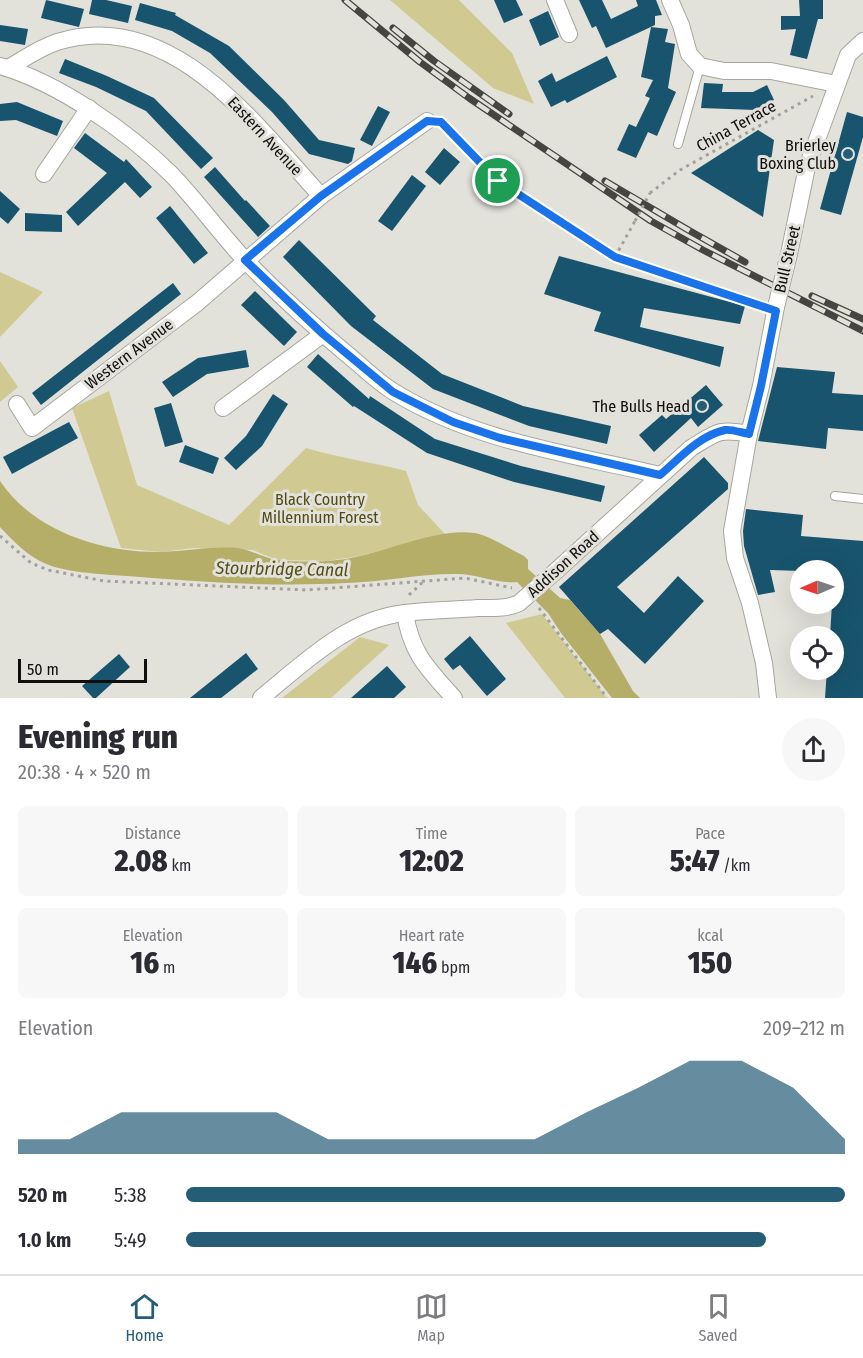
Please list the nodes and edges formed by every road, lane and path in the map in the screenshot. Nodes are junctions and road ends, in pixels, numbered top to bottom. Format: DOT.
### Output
graph roads {
  1 [pos="555,0"];
  2 [pos="670,0"];
  3 [pos="569,34"];
  4 [pos="863,42"];
  5 [pos="700,66"];
  6 [pos="4,67"];
  7 [pos="836,84"];
  8 [pos="89,108"];
  9 [pos="427,121"];
  10 [pos="678,144"];
  11 [pos="44,174"];
  12 [pos="321,196"];
  13 [pos="615,257"];
  14 [pos="245,260"];
  15 [pos="776,309"];
  16 [pos="323,334"];
  17 [pos="17,404"];
  18 [pos="223,408"];
  19 [pos="749,434"];
  20 [pos="660,475"];
  21 [pos="835,496"];
  22 [pos="863,499"];
  23 [pos="0,536"];
  24 [pos="519,595"];
  25 [pos="537,604"];
  26 [pos="405,613"];
  27 [pos="261,698"];
  28 [pos="453,698"];
  29 [pos="607,698"];
  30 [pos="768,698"];
  1 -- 3 [label="street"];
  2 -- 5 [label="street"];
  4 -- 7 [label="street, Bull Street"];
  5 -- 7 [label="street"];
  5 -- 10 [label="lane"];
  6 -- 8 [label="street"];
  6 -- 12 [label="street, Eastern Avenue"];
  7 -- 13 [label="path, China Terrace, bridge"];
  7 -- 15 [label="street, Bull Street, bridge"];
  8 -- 11 [label="street"];
  8 -- 14 [label="street"];
  9 -- 12 [label="street"];
  9 -- 13 [label="path"];
  12 -- 14 [label="street"];
  13 -- 15 [label="path"];
  14 -- 16 [label="street"];
  14 -- 17 [label="street, Western Avenue"];
  15 -- 19 [label="street, Bull Street"];
  16 -- 18 [label="street"];
  16 -- 20 [label="street"];
  19 -- 20 [label="street, Addison Road"];
  19 -- 30 [label="street, Bull Street"];
  20 -- 24 [label="street, Addison Road, bridge"];
  21 -- 22 [label="lane"];
  23 -- 24 [label="path"];
  24 -- 26 [label="street, Addison Road"];
  25 -- 29 [label="path"];
  26 -- 27 [label="street, Addison Road"];
  26 -- 28 [label="street"];
}
